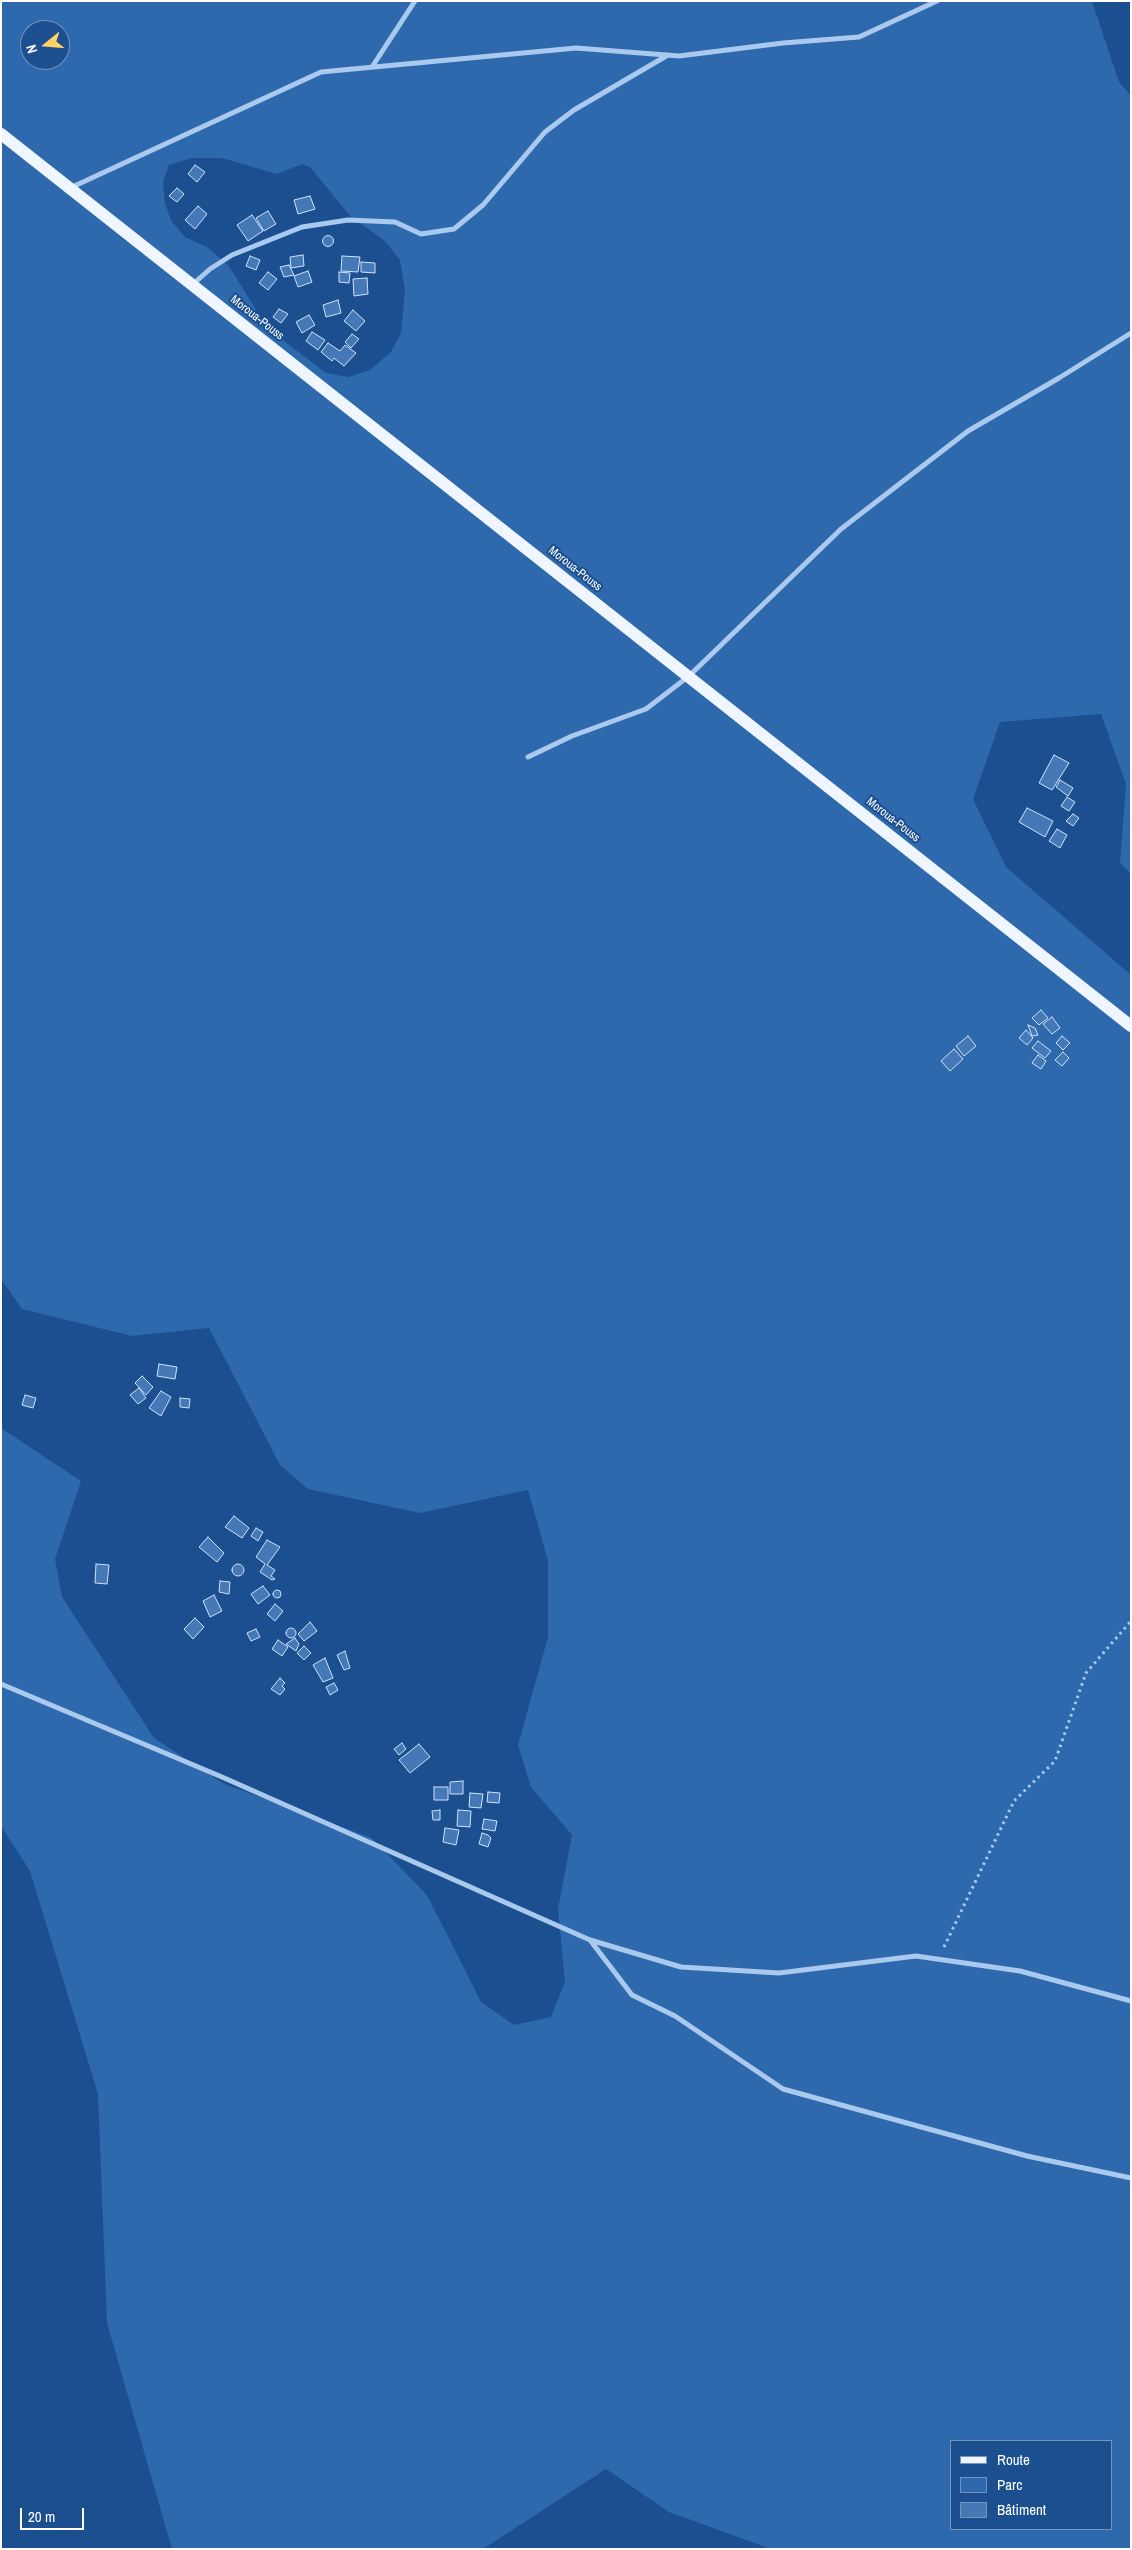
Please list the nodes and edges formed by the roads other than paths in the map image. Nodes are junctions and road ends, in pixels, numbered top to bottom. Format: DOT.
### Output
graph roads {
  1 [pos="415,1"];
  2 [pos="937,1"];
  3 [pos="668,55"];
  4 [pos="372,67"];
  5 [pos="1,134"];
  6 [pos="70,188"];
  7 [pos="192,285"];
  8 [pos="1131,333"];
  9 [pos="689,676"];
  10 [pos="528,756"];
  11 [pos="1131,1026"];
  12 [pos="1,1684"];
  13 [pos="590,1940"];
  14 [pos="1131,2001"];
  15 [pos="1131,2178"];
  1 -- 4 [label="street"];
  2 -- 3 [label="street"];
  3 -- 4 [label="street"];
  3 -- 7 [label="street"];
  4 -- 6 [label="street"];
  5 -- 6 [label="main road, Moroua-Pouss"];
  6 -- 7 [label="main road, Moroua-Pouss"];
  7 -- 9 [label="main road, Moroua-Pouss"];
  8 -- 9 [label="street"];
  9 -- 10 [label="street"];
  9 -- 11 [label="main road, Moroua-Pouss"];
  12 -- 13 [label="street"];
  13 -- 14 [label="street"];
  13 -- 15 [label="street"];
}
